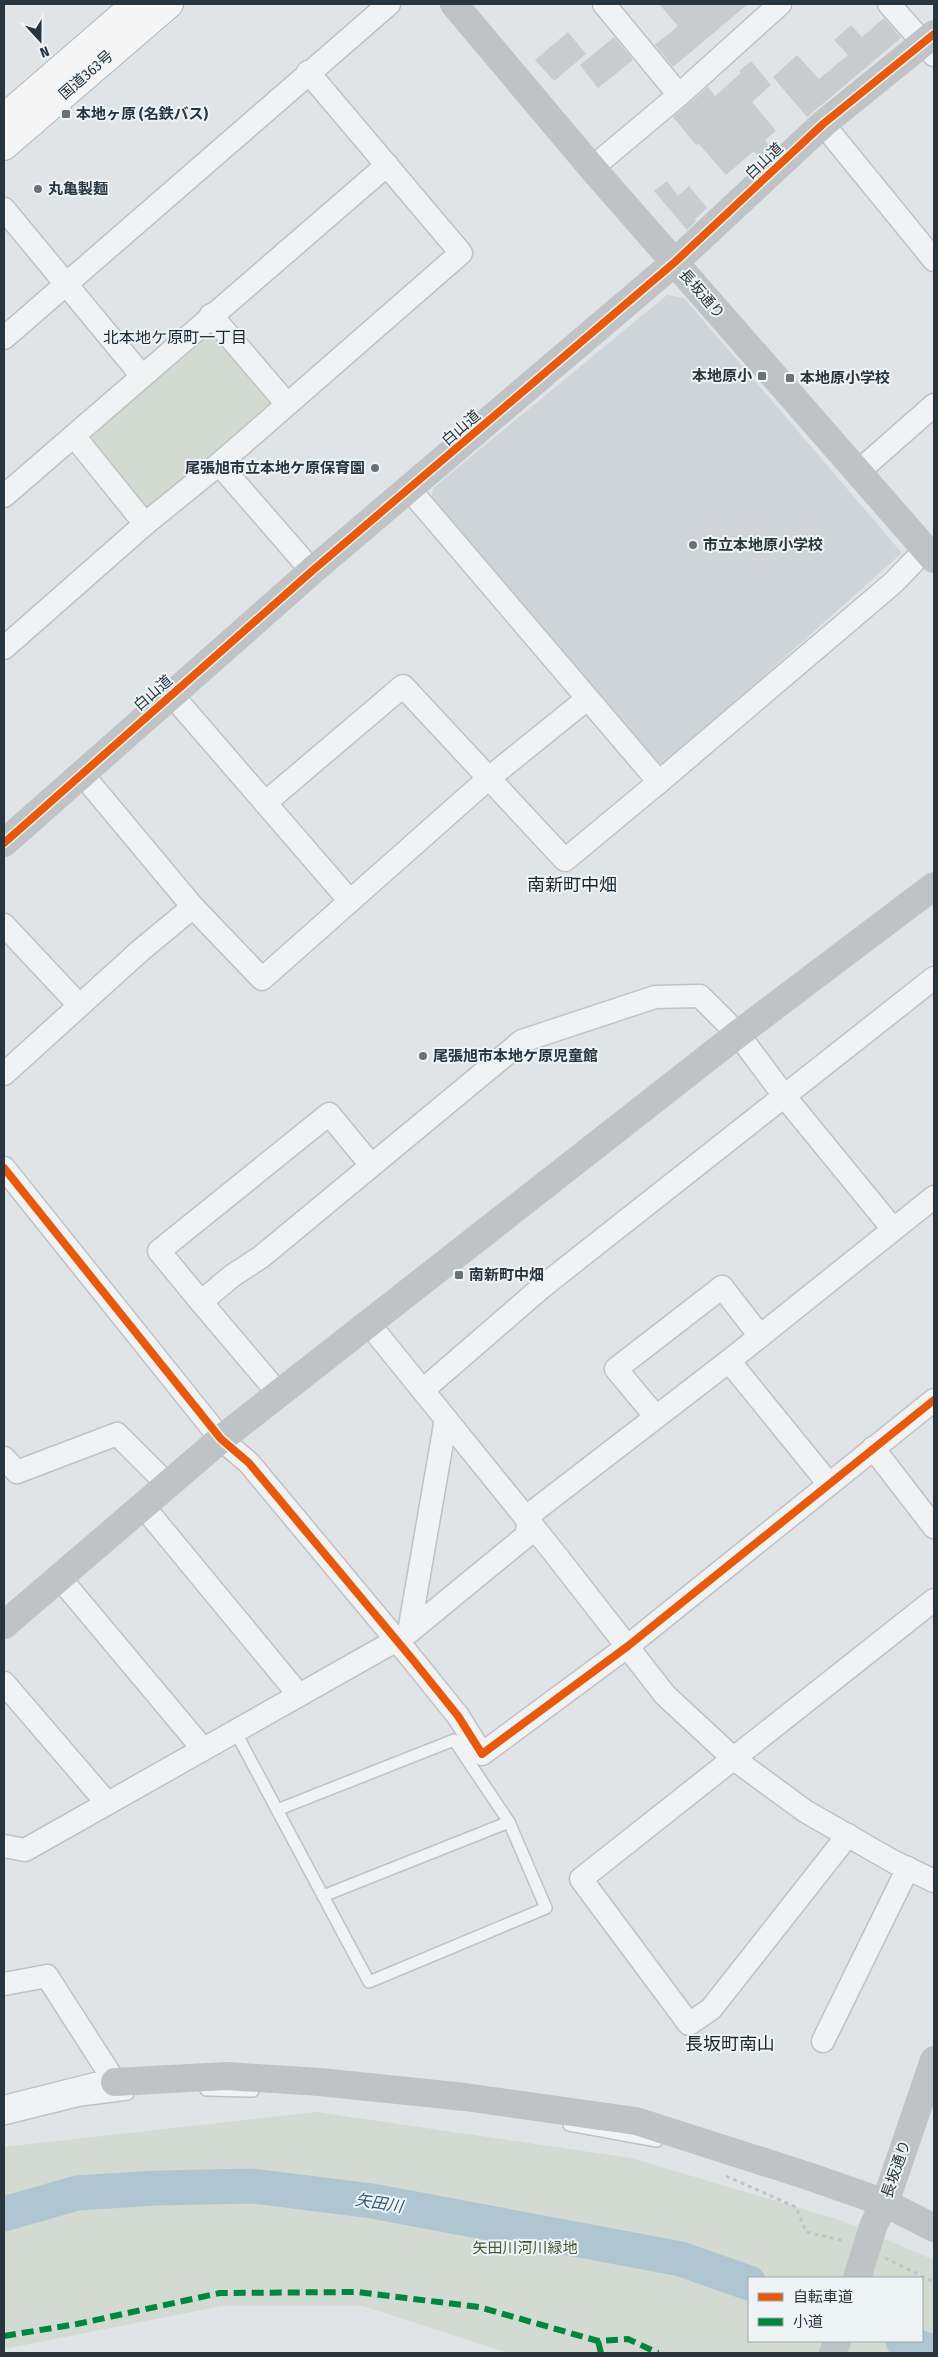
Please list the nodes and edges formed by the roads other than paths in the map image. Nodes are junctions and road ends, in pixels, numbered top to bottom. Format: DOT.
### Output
graph roads {
  1 [pos="136,4"];
  2 [pos="169,4"];
  3 [pos="388,4"];
  4 [pos="454,4"];
  5 [pos="604,4"];
  6 [pos="780,4"];
  7 [pos="889,4"];
  8 [pos="931,44"];
  9 [pos="308,72"];
  10 [pos="679,95"];
  11 [pos="4,118"];
  12 [pos="824,124"];
  13 [pos="4,146"];
  14 [pos="387,165"];
  15 [pos="592,168"];
  16 [pos="4,209"];
  17 [pos="934,260"];
  18 [pos="675,262"];
  19 [pos="66,286"];
  20 [pos="211,316"];
  21 [pos="4,338"];
  22 [pos="142,376"];
  23 [pos="287,404"];
  24 [pos="934,405"];
  25 [pos="74,436"];
  26 [pos="219,464"];
  27 [pos="858,472"];
  28 [pos="410,490"];
  29 [pos="4,496"];
  30 [pos="145,524"];
  31 [pos="930,554"];
  32 [pos="312,571"];
  33 [pos="4,648"];
  34 [pos="172,695"];
  35 [pos="587,699"];
  36 [pos="82,774"];
  37 [pos="488,778"];
  38 [pos="660,782"];
  39 [pos="265,803"];
  40 [pos="4,843"];
  41 [pos="934,886"];
  42 [pos="350,902"];
  43 [pos="193,907"];
  44 [pos="4,925"];
  45 [pos="934,978"];
  46 [pos="78,1005"];
  47 [pos="738,1034"];
  48 [pos="4,1074"];
  49 [pos="785,1097"];
  50 [pos="372,1165"];
  51 [pos="4,1168"];
  52 [pos="934,1199"];
  53 [pos="892,1229"];
  54 [pos="201,1302"];
  55 [pos="369,1324"];
  56 [pos="760,1336"];
  57 [pos="729,1361"];
  58 [pos="423,1390"];
  59 [pos="279,1394"];
  60 [pos="934,1400"];
  61 [pos="656,1417"];
  62 [pos="446,1419"];
  63 [pos="221,1439"];
  64 [pos="873,1448"];
  65 [pos="8,1471"];
  66 [pos="829,1484"];
  67 [pos="168,1485"];
  68 [pos="143,1506"];
  69 [pos="528,1521"];
  70 [pos="934,1527"];
  71 [pos="59,1577"];
  72 [pos="934,1600"];
  73 [pos="4,1625"];
  74 [pos="402,1636"];
  75 [pos="628,1646"];
  76 [pos="4,1683"];
  77 [pos="299,1695"];
  78 [pos="235,1731"];
  79 [pos="204,1749"];
  80 [pos="471,1752"];
  81 [pos="734,1759"];
  82 [pos="107,1803"];
  83 [pos="277,1810"];
  84 [pos="509,1822"];
  85 [pos="848,1835"];
  86 [pos="4,1846"];
  87 [pos="908,1868"];
  88 [pos="934,1881"];
  89 [pos="323,1896"];
  90 [pos="4,1984"];
  91 [pos="824,2040"];
  92 [pos="932,2078"];
  93 [pos="115,2082"];
  94 [pos="269,2091"];
  95 [pos="4,2107"];
  96 [pos="453,2108"];
  97 [pos="520,2117"];
  98 [pos="4,2119"];
  99 [pos="557,2123"];
  100 [pos="761,2161"];
  101 [pos="879,2214"];
  102 [pos="934,2228"];
  103 [pos="857,2277"];
  1 -- 11 [label="highway, 国道363号"];
  2 -- 13 [label="highway, 国道363号"];
  3 -- 9 [label="street"];
  4 -- 15 [label="street, 長坂通り"];
  5 -- 10 [label="street"];
  6 -- 10 [label="street"];
  7 -- 8 [label="street"];
  8 -- 12 [label="street, 白山道"];
  9 -- 14 [label="street"];
  9 -- 19 [label="street"];
  10 -- 15 [label="street"];
  12 -- 17 [label="street"];
  12 -- 18 [label="street, 白山道"];
  14 -- 20 [label="street"];
  14 -- 23 [label="street"];
  15 -- 18 [label="street, 長坂通り"];
  16 -- 19 [label="street"];
  18 -- 27 [label="street, 長坂通り"];
  18 -- 28 [label="street, 白山道"];
  19 -- 21 [label="street"];
  19 -- 22 [label="street"];
  20 -- 22 [label="street"];
  20 -- 23 [label="street"];
  22 -- 25 [label="street"];
  23 -- 26 [label="street"];
  24 -- 27 [label="street"];
  25 -- 29 [label="street"];
  25 -- 30 [label="street"];
  26 -- 30 [label="street"];
  26 -- 32 [label="street"];
  27 -- 31 [label="street, 長坂通り"];
  28 -- 32 [label="street, 白山道"];
  28 -- 35 [label="street"];
  30 -- 33 [label="street"];
  31 -- 38 [label="street"];
  32 -- 34 [label="street, 白山道"];
  34 -- 36 [label="street, 白山道"];
  34 -- 39 [label="street"];
  35 -- 37 [label="street"];
  35 -- 38 [label="street"];
  36 -- 40 [label="street, 白山道"];
  36 -- 43 [label="street"];
  37 -- 38 [label="street"];
  37 -- 39 [label="street"];
  37 -- 42 [label="street"];
  39 -- 42 [label="street"];
  41 -- 47 [label="street"];
  42 -- 43 [label="street"];
  43 -- 46 [label="street"];
  44 -- 46 [label="street"];
  45 -- 49 [label="street"];
  46 -- 48 [label="street"];
  47 -- 49 [label="street"];
  47 -- 50 [label="street"];
  47 -- 55 [label="street"];
  49 -- 53 [label="street"];
  49 -- 58 [label="street"];
  50 -- 54 [label="street"];
  50 -- 54 [label="street"];
  51 -- 63 [label="street"];
  52 -- 53 [label="street"];
  53 -- 56 [label="street"];
  54 -- 59 [label="street"];
  55 -- 58 [label="street"];
  55 -- 59 [label="street"];
  56 -- 57 [label="street"];
  56 -- 61 [label="street"];
  57 -- 61 [label="street"];
  57 -- 66 [label="street"];
  58 -- 62 [label="street"];
  59 -- 63 [label="street"];
  60 -- 64 [label="street"];
  61 -- 69 [label="street"];
  62 -- 69 [label="street"];
  62 -- 74 [label="street"];
  63 -- 67 [label="street"];
  63 -- 74 [label="street"];
  64 -- 66 [label="street"];
  64 -- 70 [label="street"];
  65 -- 67 [label="street"];
  66 -- 75 [label="street"];
  67 -- 68 [label="street"];
  68 -- 71 [label="street"];
  68 -- 77 [label="street"];
  69 -- 74 [label="street"];
  69 -- 75 [label="street"];
  71 -- 73 [label="street"];
  71 -- 79 [label="street"];
  72 -- 81 [label="street"];
  74 -- 77 [label="street"];
  74 -- 80 [label="street"];
  75 -- 80 [label="street"];
  75 -- 81 [label="street"];
  76 -- 82 [label="street"];
  77 -- 78 [label="street"];
  78 -- 79 [label="street"];
  78 -- 83 [label="lane"];
  79 -- 82 [label="street"];
  80 -- 83 [label="lane"];
  80 -- 84 [label="lane"];
  81 -- 85 [label="street"];
  81 -- 85 [label="street"];
  82 -- 86 [label="street"];
  83 -- 89 [label="lane"];
  84 -- 89 [label="lane"];
  84 -- 89 [label="lane"];
  85 -- 87 [label="street"];
  87 -- 88 [label="street"];
  87 -- 91 [label="street"];
  90 -- 93 [label="street"];
  92 -- 101 [label="street, 長坂通り"];
  93 -- 95 [label="street"];
  93 -- 100 [label="street"];
  94 -- 98 [label="lane"];
  96 -- 97 [label="lane"];
  99 -- 100 [label="lane"];
  100 -- 101 [label="street"];
  101 -- 102 [label="street"];
  101 -- 103 [label="street, 長坂通り, bridge"];
}
